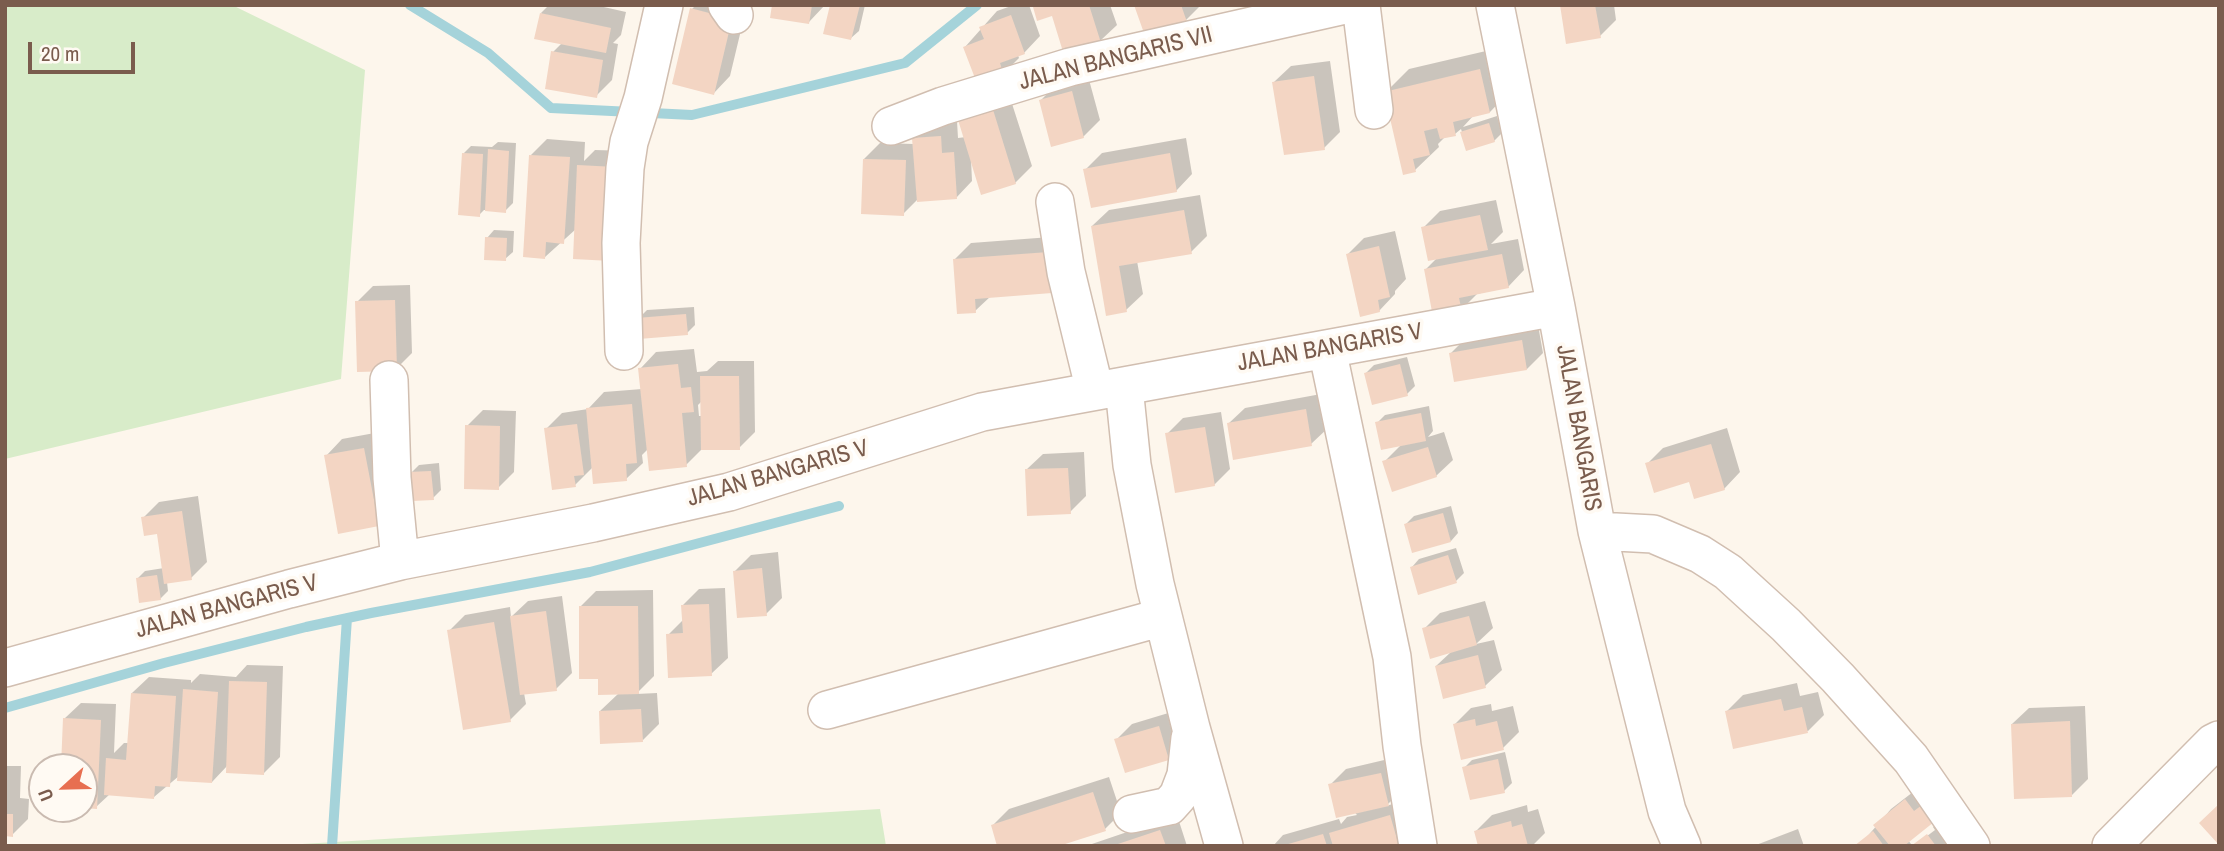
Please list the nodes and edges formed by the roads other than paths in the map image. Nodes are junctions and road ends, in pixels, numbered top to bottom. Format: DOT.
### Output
graph roads {
  1 [pos="664,5"];
  2 [pos="1345,5"];
  3 [pos="1361,5"];
  4 [pos="1495,5"];
  5 [pos="1374,110"];
  6 [pos="891,126"];
  7 [pos="1055,202"];
  8 [pos="1556,307"];
  9 [pos="1326,349"];
  10 [pos="624,351"];
  11 [pos="389,380"];
  12 [pos="1109,389"];
  13 [pos="1597,530"];
  14 [pos="401,561"];
  15 [pos="1163,617"];
  16 [pos="5,668"];
  17 [pos="827,710"];
  18 [pos="1191,728"];
  19 [pos="2219,740"];
  20 [pos="1132,814"];
  21 [pos="1224,846"];
  22 [pos="1418,846"];
  23 [pos="1682,846"];
  24 [pos="1971,846"];
  25 [pos="2111,846"];
  1 -- 10 [label="street"];
  2 -- 6 [label="street, JALAN BANGARIS VII"];
  3 -- 5 [label="street"];
  4 -- 8 [label="street, JALAN BANGARIS"];
  7 -- 12 [label="street"];
  8 -- 9 [label="street, JALAN BANGARIS V"];
  8 -- 13 [label="street, JALAN BANGARIS"];
  9 -- 12 [label="street, JALAN BANGARIS V"];
  9 -- 22 [label="street"];
  11 -- 14 [label="street"];
  12 -- 14 [label="street, JALAN BANGARIS V"];
  12 -- 15 [label="street"];
  13 -- 23 [label="street, JALAN BANGARIS"];
  13 -- 24 [label="street"];
  14 -- 16 [label="street, JALAN BANGARIS V"];
  15 -- 17 [label="street"];
  15 -- 18 [label="street"];
  18 -- 20 [label="street"];
  18 -- 21 [label="street"];
  19 -- 25 [label="street"];
}
